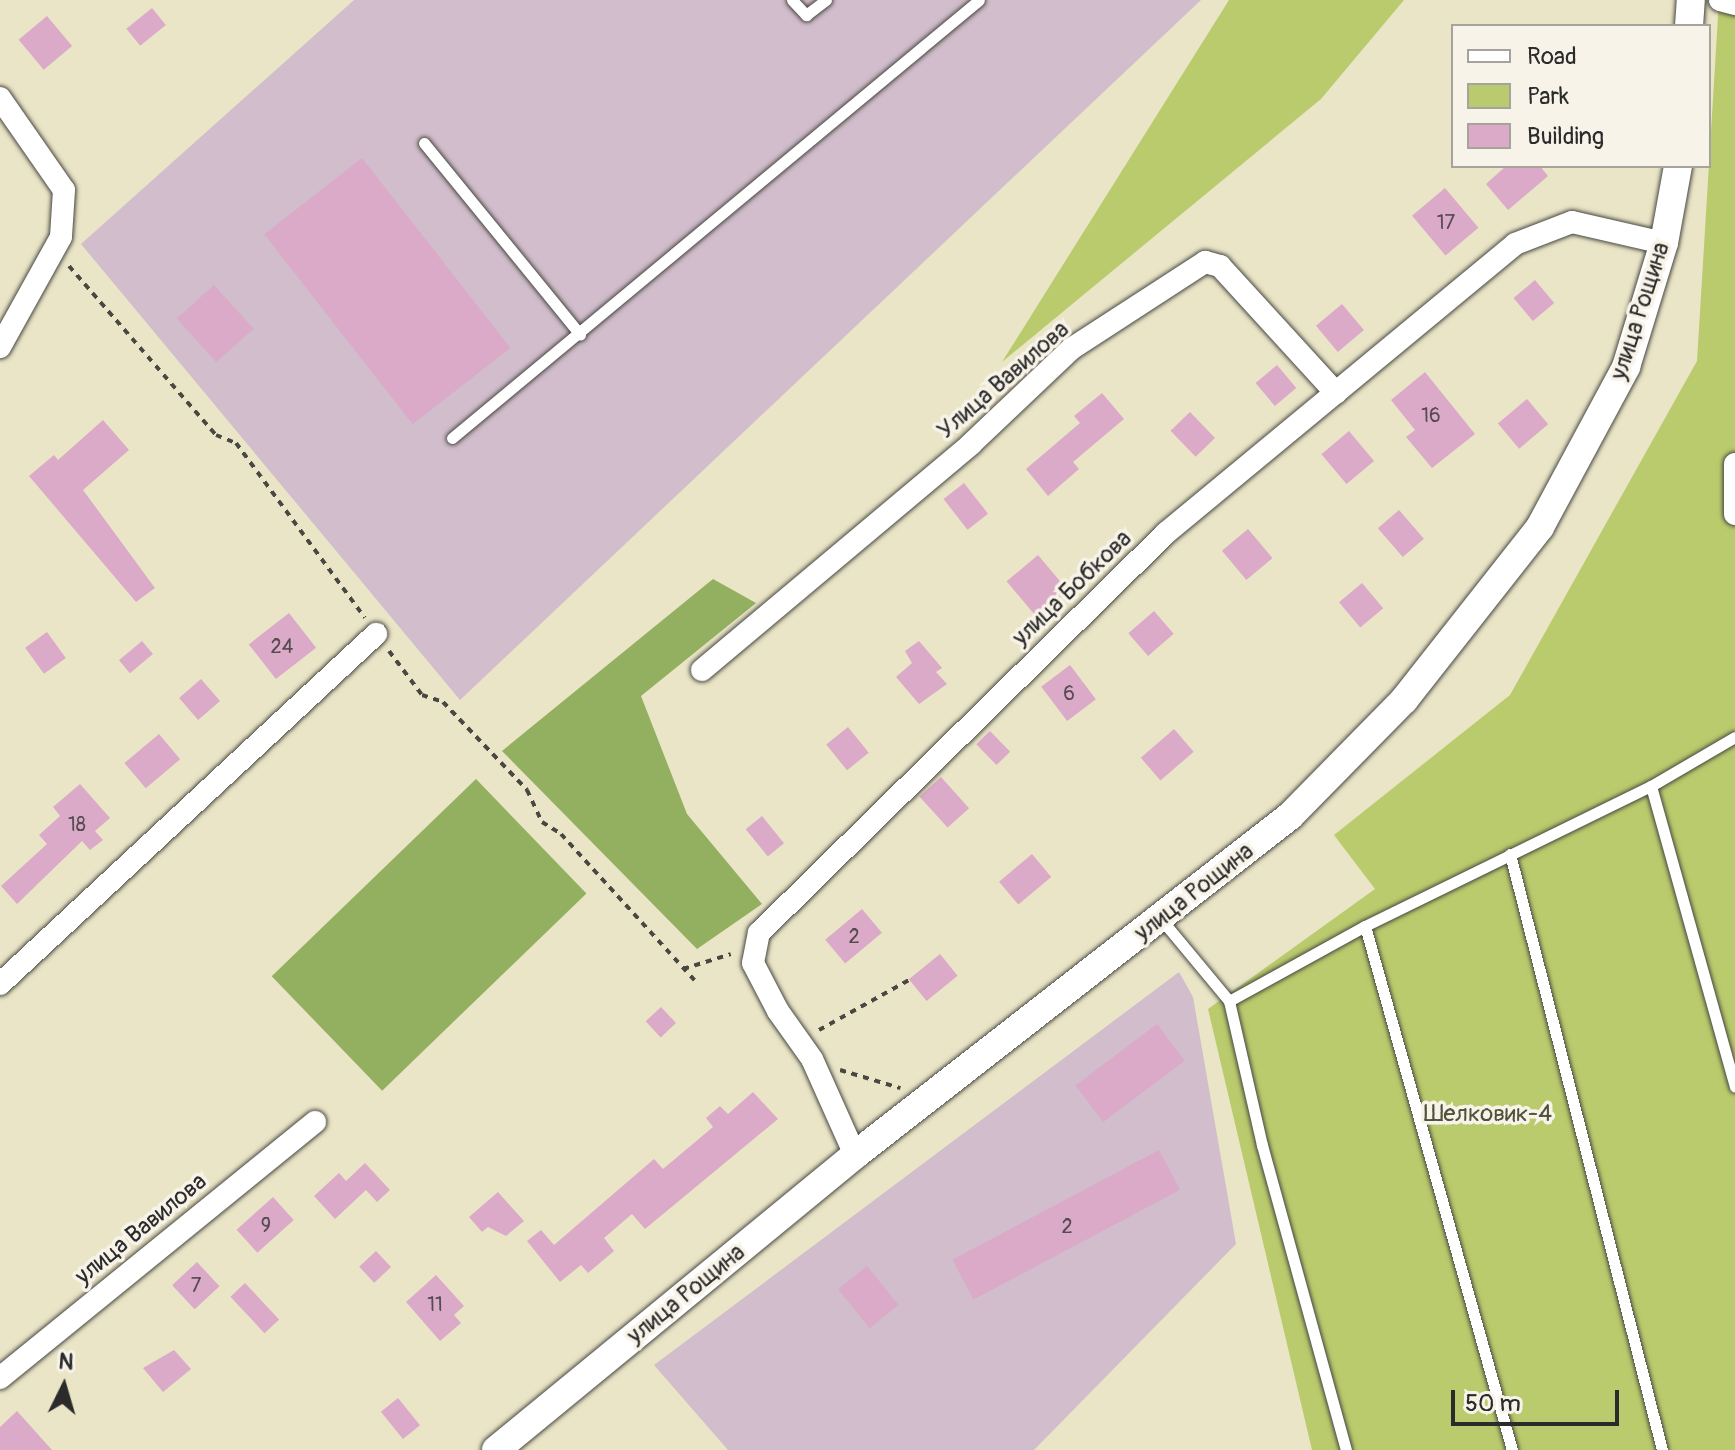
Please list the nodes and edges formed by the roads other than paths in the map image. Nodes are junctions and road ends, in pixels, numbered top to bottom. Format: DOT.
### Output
graph roads {
  1 [pos="792,0"];
  2 [pos="826,0"];
  3 [pos="979,0"];
  4 [pos="1691,0"];
  5 [pos="1720,0"];
  6 [pos="1735,4"];
  7 [pos="1689,24"];
  8 [pos="0,98"];
  9 [pos="424,143"];
  10 [pos="1678,168"];
  11 [pos="1664,243"];
  12 [pos="580,334"];
  13 [pos="0,347"];
  14 [pos="1336,393"];
  15 [pos="452,438"];
  16 [pos="1735,464"];
  17 [pos="1735,514"];
  18 [pos="376,634"];
  19 [pos="702,670"];
  20 [pos="1735,737"];
  21 [pos="1651,786"];
  22 [pos="1510,854"];
  23 [pos="1161,919"];
  24 [pos="1365,926"];
  25 [pos="0,984"];
  26 [pos="1229,1001"];
  27 [pos="1735,1086"];
  28 [pos="315,1122"];
  29 [pos="855,1155"];
  30 [pos="0,1378"];
  31 [pos="496,1450"];
  32 [pos="1346,1450"];
  33 [pos="1512,1450"];
  34 [pos="1662,1450"];
  1 -- 2 [label="lane"];
  3 -- 12 [label="lane"];
  4 -- 7 [label="street"];
  5 -- 6 [label="street"];
  8 -- 13 [label="street"];
  9 -- 12 [label="lane"];
  10 -- 11 [label="street, улица Рощина"];
  11 -- 14 [label="street, улица Бобкова"];
  11 -- 23 [label="street, улица Рощина"];
  12 -- 15 [label="lane"];
  14 -- 19 [label="street, Улица Вавилова"];
  14 -- 29 [label="street, улица Бобкова"];
  16 -- 17 [label="street"];
  18 -- 25 [label="street"];
  20 -- 21 [label="lane"];
  21 -- 22 [label="lane"];
  21 -- 27 [label="lane"];
  22 -- 24 [label="lane"];
  22 -- 34 [label="lane"];
  23 -- 26 [label="lane"];
  23 -- 29 [label="street, улица Рощина"];
  24 -- 26 [label="lane"];
  24 -- 33 [label="lane"];
  26 -- 32 [label="lane"];
  28 -- 30 [label="street, улица Вавилова"];
  29 -- 31 [label="street, улица Рощина"];
}
